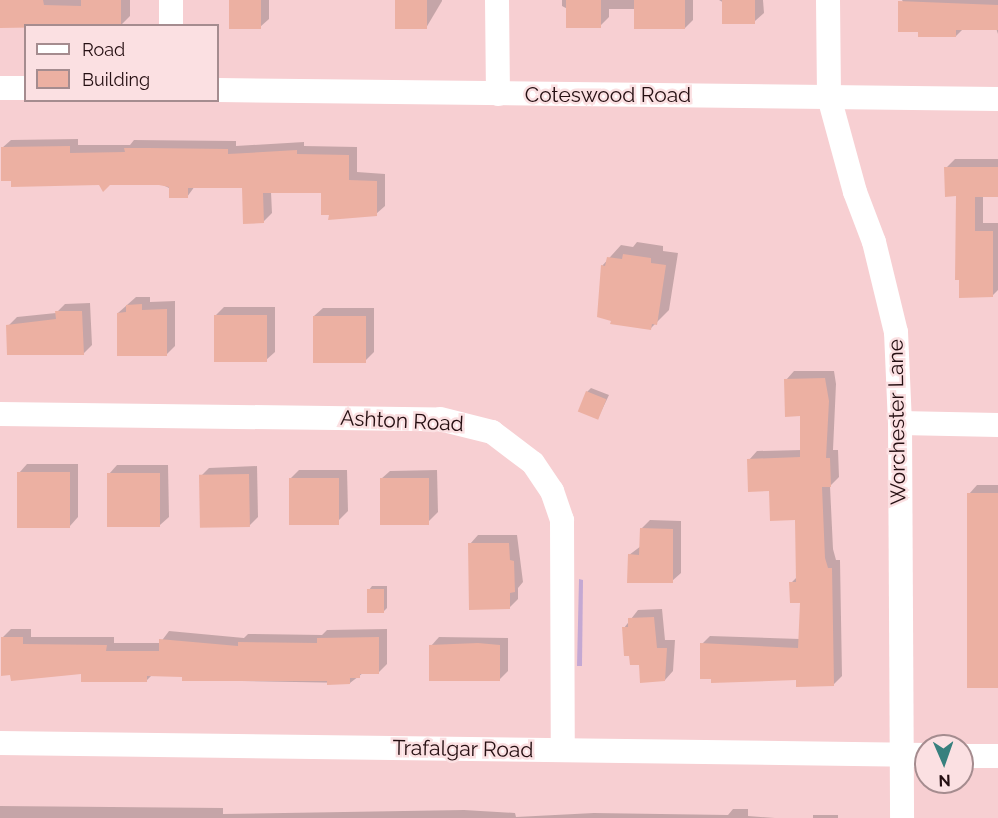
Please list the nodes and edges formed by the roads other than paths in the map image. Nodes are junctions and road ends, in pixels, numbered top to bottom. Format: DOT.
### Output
graph roads {
  1 [pos="171,0"];
  2 [pos="497,0"];
  3 [pos="828,0"];
  4 [pos="171,24"];
  5 [pos="0,88"];
  6 [pos="24,88"];
  7 [pos="219,90"];
  8 [pos="498,94"];
  9 [pos="829,97"];
  10 [pos="998,99"];
  11 [pos="0,414"];
  12 [pos="900,423"];
  13 [pos="998,425"];
  14 [pos="0,743"];
  15 [pos="563,750"];
  16 [pos="901,755"];
  17 [pos="914,756"];
  18 [pos="974,756"];
  19 [pos="998,756"];
  20 [pos="902,818"];
  1 -- 4 [label="street"];
  2 -- 8 [label="street"];
  3 -- 9 [label="street, Worchester Lane"];
  5 -- 6 [label="street"];
  7 -- 8 [label="street, Coteswood Road"];
  8 -- 9 [label="street, Coteswood Road"];
  9 -- 10 [label="street, Coteswood Road"];
  9 -- 12 [label="street, Worchester Lane"];
  11 -- 15 [label="street, Ashton Road"];
  12 -- 13 [label="street"];
  12 -- 16 [label="street, Worchester Lane"];
  14 -- 15 [label="street, Trafalgar Road"];
  15 -- 16 [label="street, Trafalgar Road"];
  16 -- 17 [label="street, Trafalgar Road"];
  16 -- 20 [label="street, Worchester Lane"];
  18 -- 19 [label="street"];
}
